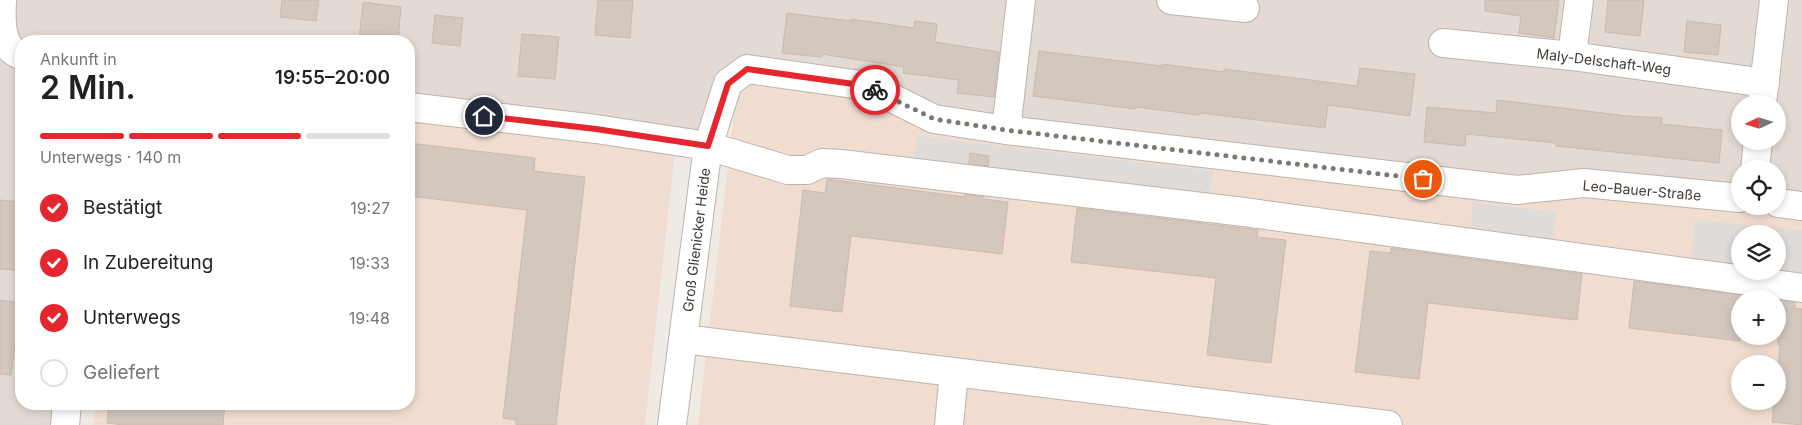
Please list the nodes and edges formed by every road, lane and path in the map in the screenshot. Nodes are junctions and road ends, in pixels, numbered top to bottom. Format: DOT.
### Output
graph roads {
  1 [pos="2,0"];
  2 [pos="1021,0"];
  3 [pos="1171,0"];
  4 [pos="1579,0"];
  5 [pos="1774,0"];
  6 [pos="1245,8"];
  7 [pos="1443,43"];
  8 [pos="15,54"];
  9 [pos="1572,56"];
  10 [pos="1764,93"];
  11 [pos="415,108"];
  12 [pos="1006,130"];
  13 [pos="708,146"];
  14 [pos="1731,197"];
  15 [pos="1786,204"];
  16 [pos="1802,206"];
  17 [pos="1802,288"];
  18 [pos="683,339"];
  19 [pos="954,372"];
  20 [pos="66,410"];
  21 [pos="64,425"];
  22 [pos="672,425"];
  23 [pos="948,425"];
  24 [pos="1388,425"];
  1 -- 8 [label="street"];
  2 -- 12 [label="street"];
  3 -- 6 [label="street"];
  4 -- 9 [label="street"];
  5 -- 10 [label="street"];
  7 -- 9 [label="street, Maly-Delschaft-Weg"];
  9 -- 10 [label="street, Maly-Delschaft-Weg"];
  11 -- 13 [label="street"];
  12 -- 13 [label="street, Leo-Bauer-Straße"];
  12 -- 14 [label="street, Leo-Bauer-Straße"];
  13 -- 17 [label="street"];
  13 -- 18 [label="street, Groß Glienicker Heide"];
  15 -- 16 [label="street"];
  18 -- 19 [label="street"];
  18 -- 22 [label="street, Groß Glienicker Heide"];
  19 -- 23 [label="street"];
  19 -- 24 [label="street"];
  20 -- 21 [label="street"];
}
